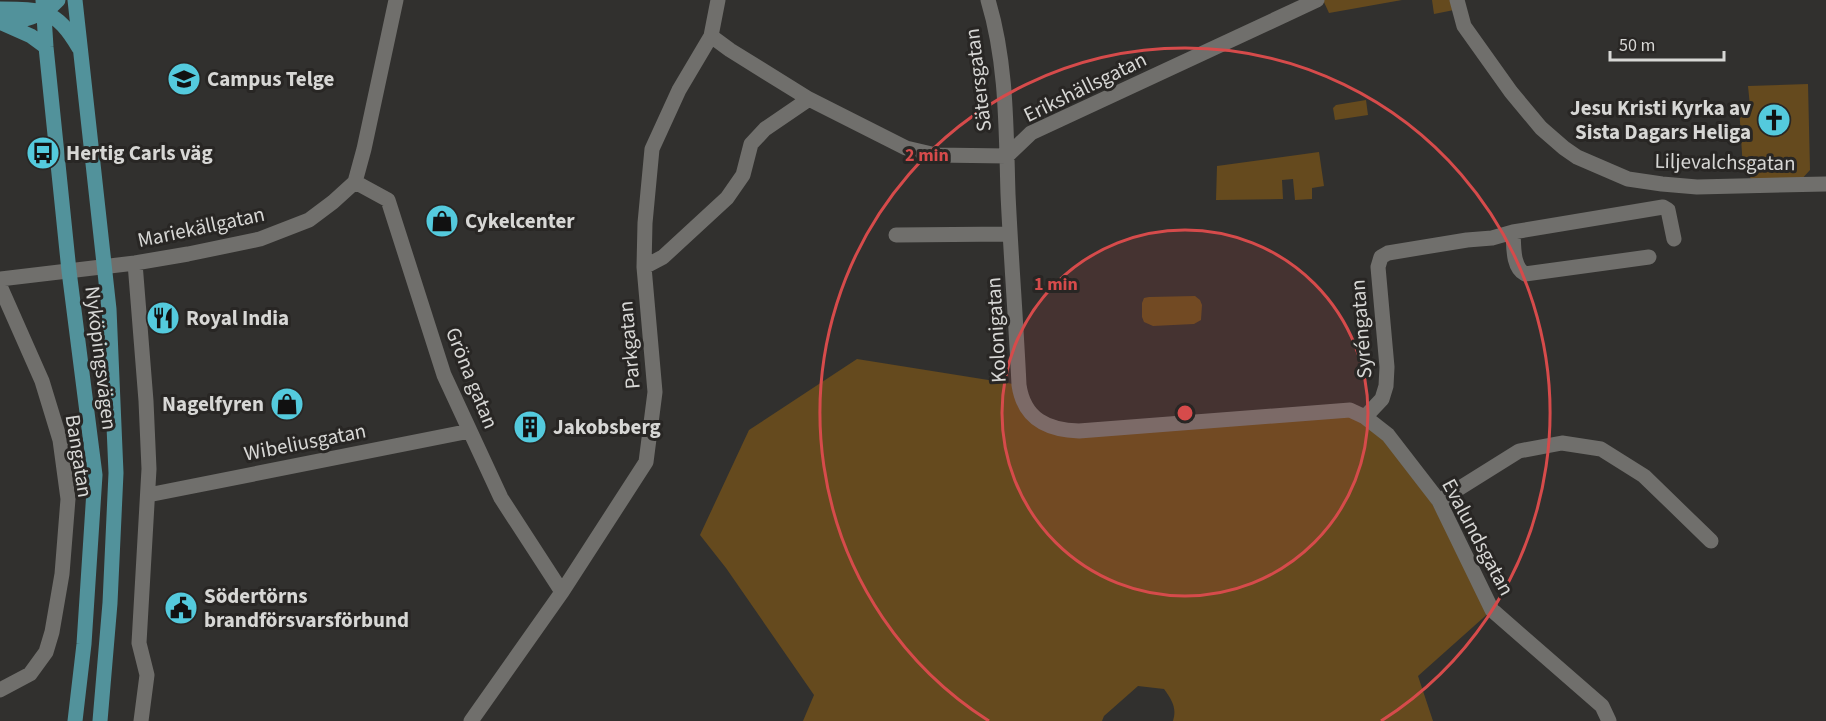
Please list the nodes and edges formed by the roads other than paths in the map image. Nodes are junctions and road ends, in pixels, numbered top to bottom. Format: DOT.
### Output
graph roads {
  1 [pos="58,0"];
  2 [pos="75,0"];
  3 [pos="396,0"];
  4 [pos="718,0"];
  5 [pos="988,0"];
  6 [pos="1317,0"];
  7 [pos="1457,0"];
  8 [pos="43,6"];
  9 [pos="0,18"];
  10 [pos="711,36"];
  11 [pos="46,47"];
  12 [pos="81,50"];
  13 [pos="809,99"];
  14 [pos="1007,156"];
  15 [pos="355,182"];
  16 [pos="1826,184"];
  17 [pos="1513,232"];
  18 [pos="1010,234"];
  19 [pos="896,235"];
  20 [pos="1674,239"];
  21 [pos="1649,257"];
  22 [pos="135,263"];
  23 [pos="105,266"];
  24 [pos="644,267"];
  25 [pos="69,271"];
  26 [pos="0,279"];
  27 [pos="0,286"];
  28 [pos="1365,417"];
  29 [pos="470,431"];
  30 [pos="148,495"];
  31 [pos="1439,501"];
  32 [pos="1712,541"];
  33 [pos="562,592"];
  34 [pos="0,690"];
  35 [pos="75,721"];
  36 [pos="100,721"];
  37 [pos="141,721"];
  38 [pos="471,721"];
  39 [pos="1609,721"];
  1 -- 8 [label="main road"];
  2 -- 12 [label="main road, Nyköpingsvägen"];
  3 -- 15 [label="street"];
  4 -- 10 [label="street, Parkgatan"];
  5 -- 14 [label="street, Sätersgatan"];
  6 -- 14 [label="street, Erikshällsgatan"];
  7 -- 16 [label="street, Liljevalchsgatan"];
  8 -- 9 [label="main road"];
  8 -- 11 [label="main road, Nyköpingsvägen"];
  8 -- 12 [label="main road"];
  9 -- 11 [label="main road"];
  10 -- 13 [label="street"];
  10 -- 24 [label="street, Parkgatan"];
  11 -- 25 [label="main road, Nyköpingsvägen"];
  12 -- 23 [label="main road, Nyköpingsvägen"];
  13 -- 14 [label="street"];
  13 -- 24 [label="street"];
  14 -- 18 [label="street, Kolonigatan"];
  15 -- 22 [label="street, Mariekällgatan"];
  15 -- 29 [label="street, Gröna gatan"];
  17 -- 20 [label="street, Syréngatan"];
  17 -- 21 [label="street"];
  17 -- 28 [label="street, Syréngatan"];
  18 -- 19 [label="street"];
  18 -- 28 [label="street, Kolonigatan"];
  22 -- 23 [label="street, Mariekällgatan"];
  22 -- 30 [label="street, Nyköpingsvägen"];
  23 -- 25 [label="street, Mariekällgatan"];
  23 -- 36 [label="main road, Nyköpingsvägen"];
  24 -- 33 [label="street, Parkgatan"];
  25 -- 26 [label="street"];
  25 -- 35 [label="main road, Nyköpingsvägen"];
  27 -- 34 [label="street, Bangatan"];
  28 -- 31 [label="street, Evalundsgatan"];
  29 -- 30 [label="street, Wibeliusgatan"];
  29 -- 33 [label="street, Gröna gatan"];
  30 -- 37 [label="street, Nyköpingsvägen"];
  31 -- 32 [label="street"];
  31 -- 39 [label="street, Evalundsgatan"];
  33 -- 38 [label="street, Parkgatan"];
}
